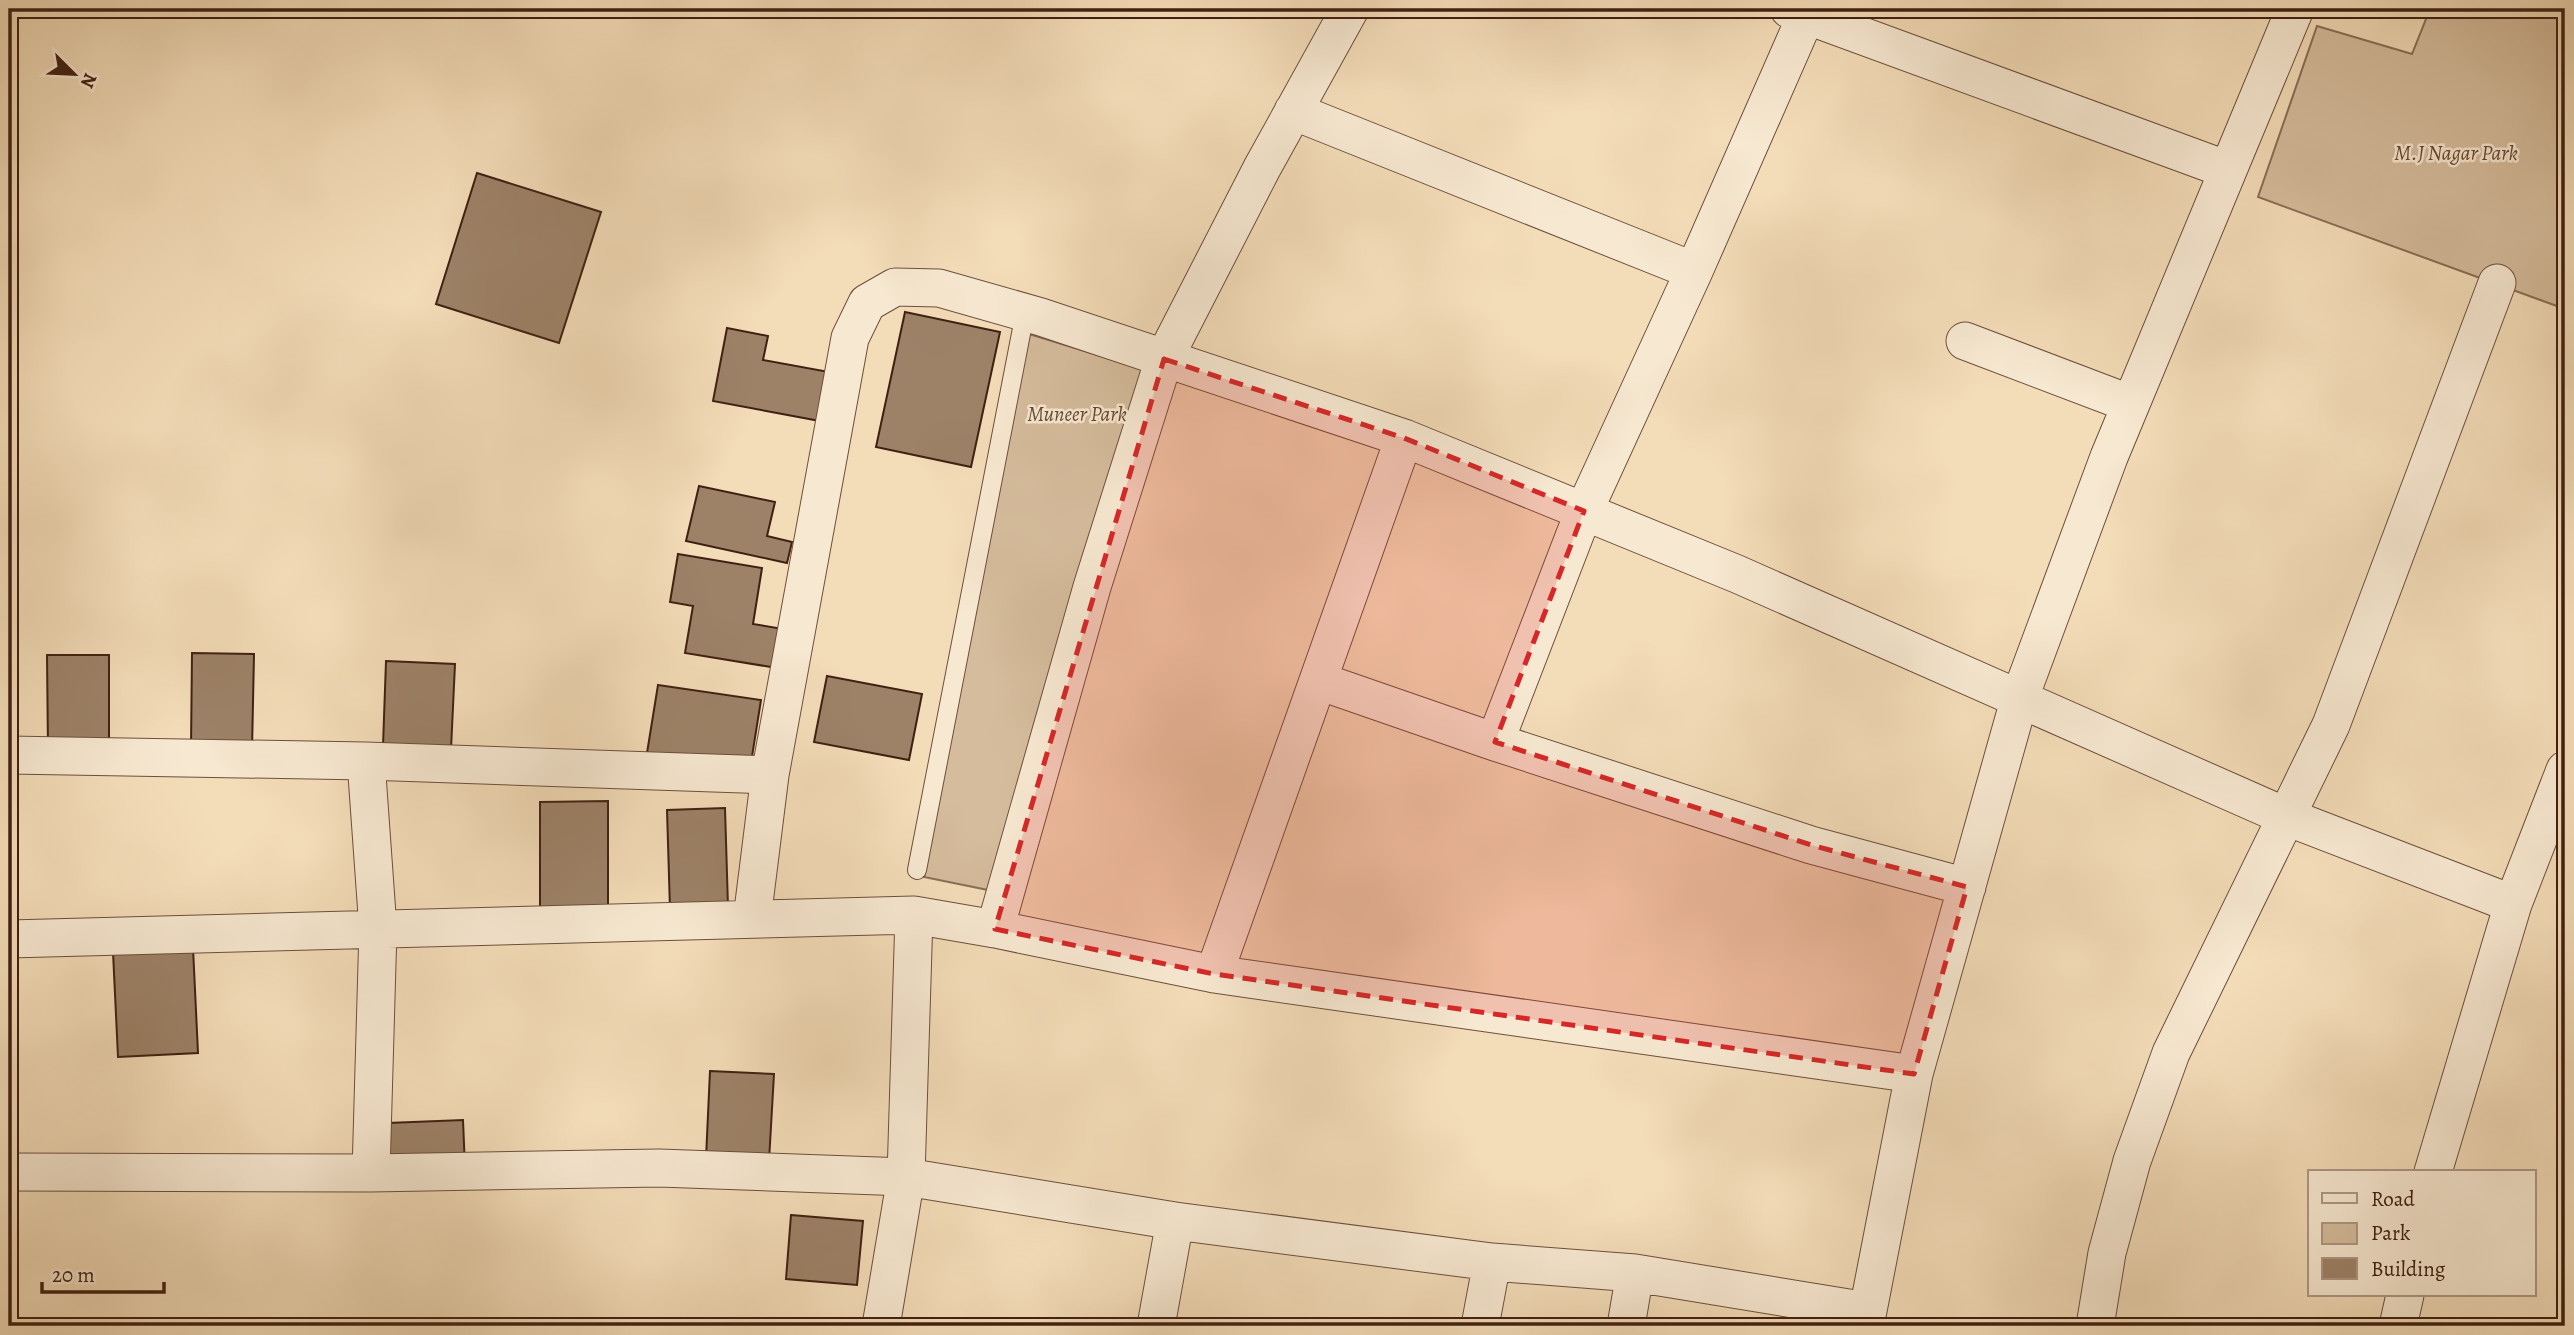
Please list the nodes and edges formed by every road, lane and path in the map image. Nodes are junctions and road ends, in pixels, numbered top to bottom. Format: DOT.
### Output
graph roads {
  1 [pos="1350,9"];
  2 [pos="2295,9"];
  3 [pos="1801,11"];
  4 [pos="1293,111"];
  5 [pos="2228,170"];
  6 [pos="1695,271"];
  7 [pos="2497,283"];
  8 [pos="1025,313"];
  9 [pos="1965,341"];
  10 [pos="1164,359"];
  11 [pos="2131,404"];
  12 [pos="1404,438"];
  13 [pos="1584,511"];
  14 [pos="1319,681"];
  15 [pos="2020,697"];
  16 [pos="1495,742"];
  17 [pos="9,755"];
  18 [pos="366,761"];
  19 [pos="2565,770"];
  20 [pos="770,775"];
  21 [pos="2287,817"];
  22 [pos="917,870"];
  23 [pos="1967,887"];
  24 [pos="2513,904"];
  25 [pos="914,915"];
  26 [pos="752,919"];
  27 [pos="378,929"];
  28 [pos="995,929"];
  29 [pos="9,939"];
  30 [pos="1214,974"];
  31 [pos="1914,1074"];
  32 [pos="2434,1170"];
  33 [pos="9,1171"];
  34 [pos="371,1173"];
  35 [pos="906,1177"];
  36 [pos="1175,1221"];
  37 [pos="1492,1262"];
  38 [pos="1635,1273"];
  39 [pos="2405,1296"];
  40 [pos="1866,1319"];
  41 [pos="881,1326"];
  42 [pos="1156,1326"];
  43 [pos="1480,1326"];
  44 [pos="1626,1326"];
  45 [pos="2095,1326"];
  46 [pos="2398,1326"];
  1 -- 4 [label="street"];
  2 -- 5 [label="street"];
  3 -- 5 [label="street"];
  3 -- 6 [label="street"];
  4 -- 6 [label="street"];
  4 -- 10 [label="street"];
  5 -- 11 [label="street"];
  6 -- 13 [label="street"];
  7 -- 21 [label="street"];
  8 -- 10 [label="street"];
  8 -- 20 [label="street"];
  8 -- 22 [label="lane"];
  9 -- 11 [label="street"];
  10 -- 12 [label="street"];
  10 -- 28 [label="street"];
  11 -- 15 [label="street"];
  12 -- 13 [label="street"];
  12 -- 14 [label="street"];
  13 -- 15 [label="street"];
  13 -- 16 [label="street"];
  14 -- 16 [label="street"];
  14 -- 30 [label="street"];
  15 -- 21 [label="street"];
  15 -- 23 [label="street"];
  16 -- 23 [label="street"];
  17 -- 18 [label="street"];
  18 -- 20 [label="street"];
  18 -- 27 [label="street"];
  19 -- 24 [label="street"];
  20 -- 26 [label="street"];
  21 -- 24 [label="street"];
  21 -- 45 [label="street"];
  23 -- 31 [label="street"];
  24 -- 32 [label="street"];
  25 -- 26 [label="street"];
  25 -- 28 [label="street"];
  25 -- 35 [label="street"];
  26 -- 27 [label="street"];
  27 -- 29 [label="street"];
  27 -- 34 [label="street"];
  28 -- 30 [label="street"];
  30 -- 31 [label="street"];
  31 -- 40 [label="street"];
  33 -- 34 [label="street"];
  34 -- 35 [label="street"];
  35 -- 36 [label="street"];
  35 -- 41 [label="street"];
  36 -- 37 [label="street"];
  36 -- 42 [label="street"];
  37 -- 38 [label="street"];
  37 -- 43 [label="street"];
  38 -- 40 [label="street"];
  38 -- 44 [label="street"];
  39 -- 46 [label="street"];
}
